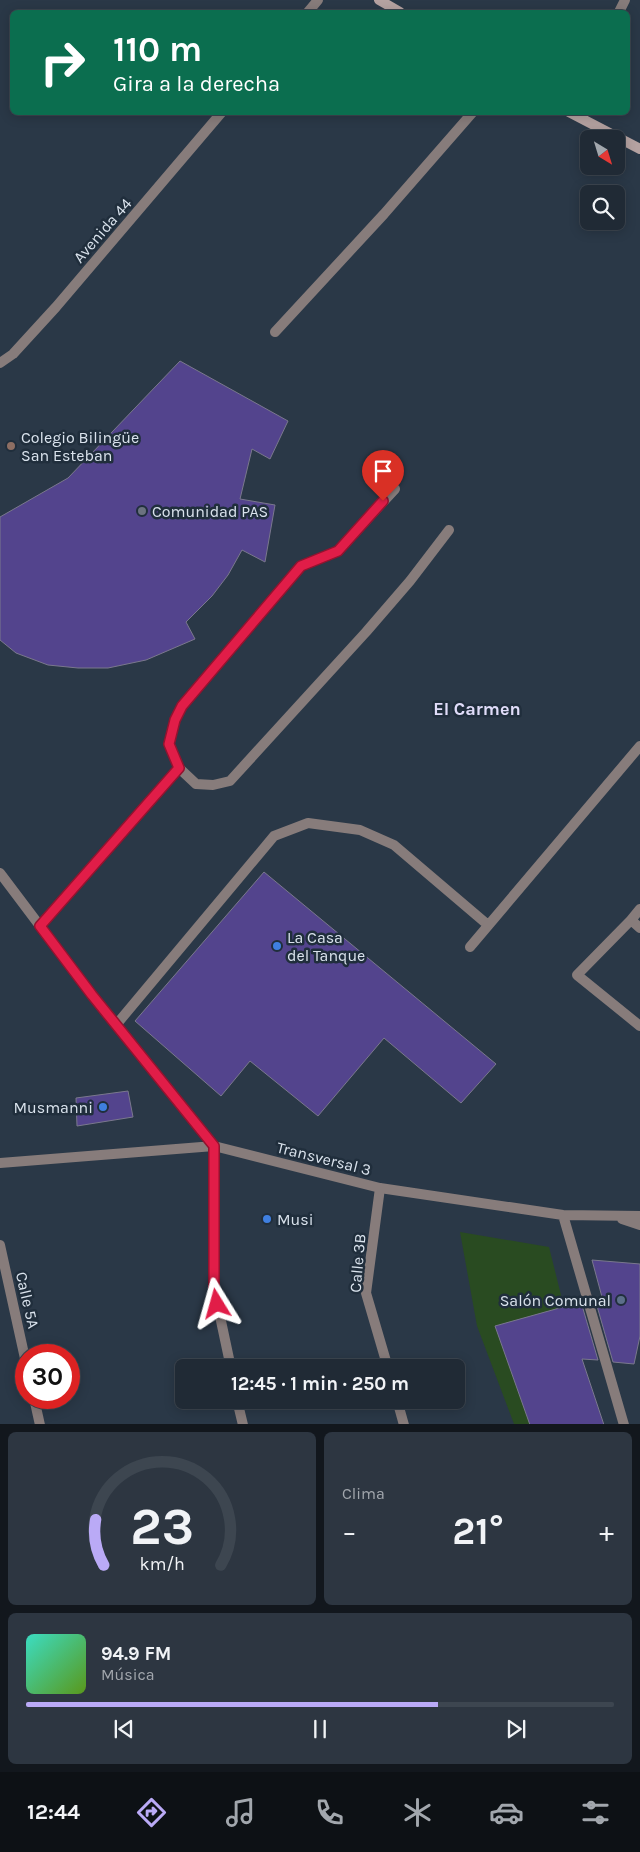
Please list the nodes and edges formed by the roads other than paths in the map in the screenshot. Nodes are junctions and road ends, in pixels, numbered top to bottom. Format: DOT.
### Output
graph roads {
  1 [pos="318,0"];
  2 [pos="379,0"];
  3 [pos="310,10"];
  4 [pos="396,10"];
  5 [pos="219,115"];
  6 [pos="470,115"];
  7 [pos="575,115"];
  8 [pos="640,149"];
  9 [pos="275,332"];
  10 [pos="0,363"];
  11 [pos="395,489"];
  12 [pos="449,530"];
  13 [pos="640,746"];
  14 [pos="179,768"];
  15 [pos="0,873"];
  16 [pos="640,909"];
  17 [pos="631,920"];
  18 [pos="488,925"];
  19 [pos="40,926"];
  20 [pos="640,928"];
  21 [pos="470,947"];
  22 [pos="116,1025"];
  23 [pos="640,1026"];
  24 [pos="214,1146"];
  25 [pos="0,1162"];
  26 [pos="380,1188"];
  27 [pos="563,1215"];
  28 [pos="612,1216"];
  29 [pos="640,1216"];
  30 [pos="640,1225"];
  31 [pos="0,1244"];
  32 [pos="22,1344"];
  33 [pos="229,1359"];
  34 [pos="385,1359"];
  35 [pos="37,1409"];
  36 [pos="240,1409"];
  37 [pos="400,1409"];
  38 [pos="40,1424"];
  39 [pos="243,1424"];
  40 [pos="404,1424"];
  41 [pos="624,1424"];
  1 -- 3 [label="street"];
  2 -- 4 [label="main road"];
  5 -- 10 [label="street, Avenida 44"];
  6 -- 9 [label="street"];
  7 -- 8 [label="main road"];
  11 -- 14 [label="street"];
  12 -- 14 [label="street"];
  13 -- 18 [label="street"];
  14 -- 19 [label="street"];
  15 -- 19 [label="street"];
  16 -- 17 [label="street"];
  17 -- 20 [label="street"];
  17 -- 23 [label="street"];
  18 -- 21 [label="street"];
  18 -- 22 [label="street"];
  19 -- 22 [label="street"];
  22 -- 24 [label="street"];
  24 -- 25 [label="street, Transversal 3"];
  24 -- 26 [label="street, Transversal 3"];
  24 -- 33 [label="street"];
  26 -- 27 [label="street, Transversal 3"];
  26 -- 34 [label="street, Calle 3B"];
  27 -- 28 [label="street, Transversal 3"];
  27 -- 41 [label="street"];
  28 -- 29 [label="street, Transversal 3"];
  28 -- 30 [label="street"];
  31 -- 32 [label="street, Calle 5A"];
  35 -- 38 [label="street"];
  36 -- 39 [label="street"];
  37 -- 40 [label="street"];
}
